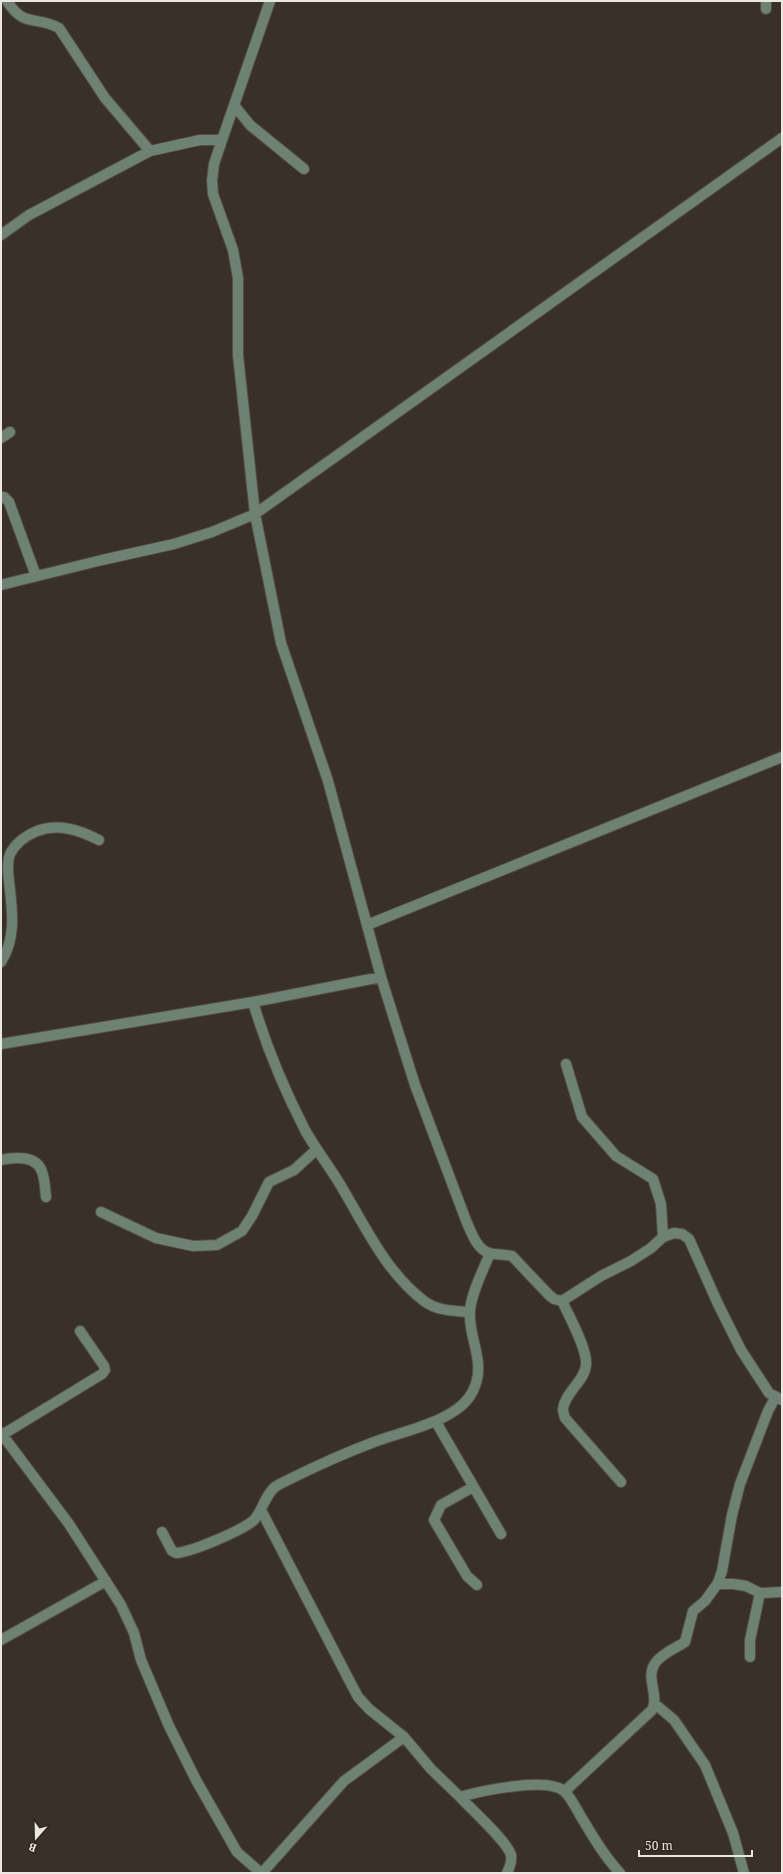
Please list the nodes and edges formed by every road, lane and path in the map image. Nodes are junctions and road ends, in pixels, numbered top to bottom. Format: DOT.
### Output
graph roads {
  1 [pos="7,1"];
  2 [pos="270,1"];
  3 [pos="234,106"];
  4 [pos="782,138"];
  5 [pos="222,140"];
  6 [pos="150,151"];
  7 [pos="304,169"];
  8 [pos="1,235"];
  9 [pos="10,432"];
  10 [pos="1,438"];
  11 [pos="1,497"];
  12 [pos="255,514"];
  13 [pos="36,576"];
  14 [pos="1,585"];
  15 [pos="782,757"];
  16 [pos="99,840"];
  17 [pos="367,925"];
  18 [pos="1,962"];
  19 [pos="381,977"];
  20 [pos="253,1002"];
  21 [pos="1,1044"];
  22 [pos="566,1064"];
  23 [pos="317,1149"];
  24 [pos="1,1160"];
  25 [pos="46,1197"];
  26 [pos="101,1212"];
  27 [pos="663,1237"];
  28 [pos="490,1253"];
  29 [pos="562,1301"];
  30 [pos="470,1312"];
  31 [pos="80,1331"];
  32 [pos="778,1399"];
  33 [pos="436,1422"];
  34 [pos="2,1434"];
  35 [pos="621,1482"];
  36 [pos="473,1486"];
  37 [pos="261,1510"];
  38 [pos="162,1532"];
  39 [pos="501,1534"];
  40 [pos="106,1581"];
  41 [pos="717,1584"];
  42 [pos="477,1585"];
  43 [pos="782,1592"];
  44 [pos="760,1593"];
  45 [pos="1,1640"];
  46 [pos="750,1657"];
  47 [pos="655,1704"];
  48 [pos="404,1737"];
  49 [pos="565,1791"];
  50 [pos="460,1797"];
  51 [pos="262,1873"];
  52 [pos="507,1873"];
  53 [pos="620,1873"];
  54 [pos="744,1873"];
  1 -- 6 [label="street"];
  2 -- 3 [label="street"];
  3 -- 5 [label="street"];
  3 -- 7 [label="street"];
  4 -- 12 [label="street"];
  5 -- 6 [label="street"];
  5 -- 12 [label="street"];
  6 -- 8 [label="street"];
  9 -- 10 [label="street"];
  11 -- 13 [label="street"];
  12 -- 13 [label="street"];
  12 -- 17 [label="street"];
  13 -- 14 [label="street"];
  15 -- 17 [label="street"];
  16 -- 18 [label="street"];
  17 -- 19 [label="street"];
  19 -- 20 [label="street"];
  19 -- 28 [label="street"];
  20 -- 21 [label="street"];
  20 -- 23 [label="street"];
  22 -- 27 [label="street"];
  23 -- 26 [label="street"];
  23 -- 30 [label="street"];
  24 -- 25 [label="street"];
  27 -- 29 [label="street"];
  27 -- 32 [label="street"];
  28 -- 29 [label="street"];
  28 -- 30 [label="street"];
  29 -- 35 [label="street"];
  30 -- 33 [label="street"];
  31 -- 34 [label="street"];
  32 -- 41 [label="street"];
  33 -- 36 [label="street"];
  33 -- 37 [label="street"];
  34 -- 40 [label="street"];
  36 -- 39 [label="street"];
  36 -- 42 [label="street"];
  37 -- 38 [label="street"];
  37 -- 48 [label="street"];
  40 -- 45 [label="street"];
  40 -- 51 [label="street"];
  41 -- 44 [label="street"];
  41 -- 47 [label="street"];
  43 -- 44 [label="street"];
  44 -- 46 [label="street"];
  47 -- 49 [label="street"];
  47 -- 54 [label="street"];
  48 -- 50 [label="street"];
  48 -- 51 [label="street"];
  49 -- 50 [label="street"];
  49 -- 53 [label="street"];
  50 -- 52 [label="street"];
}
